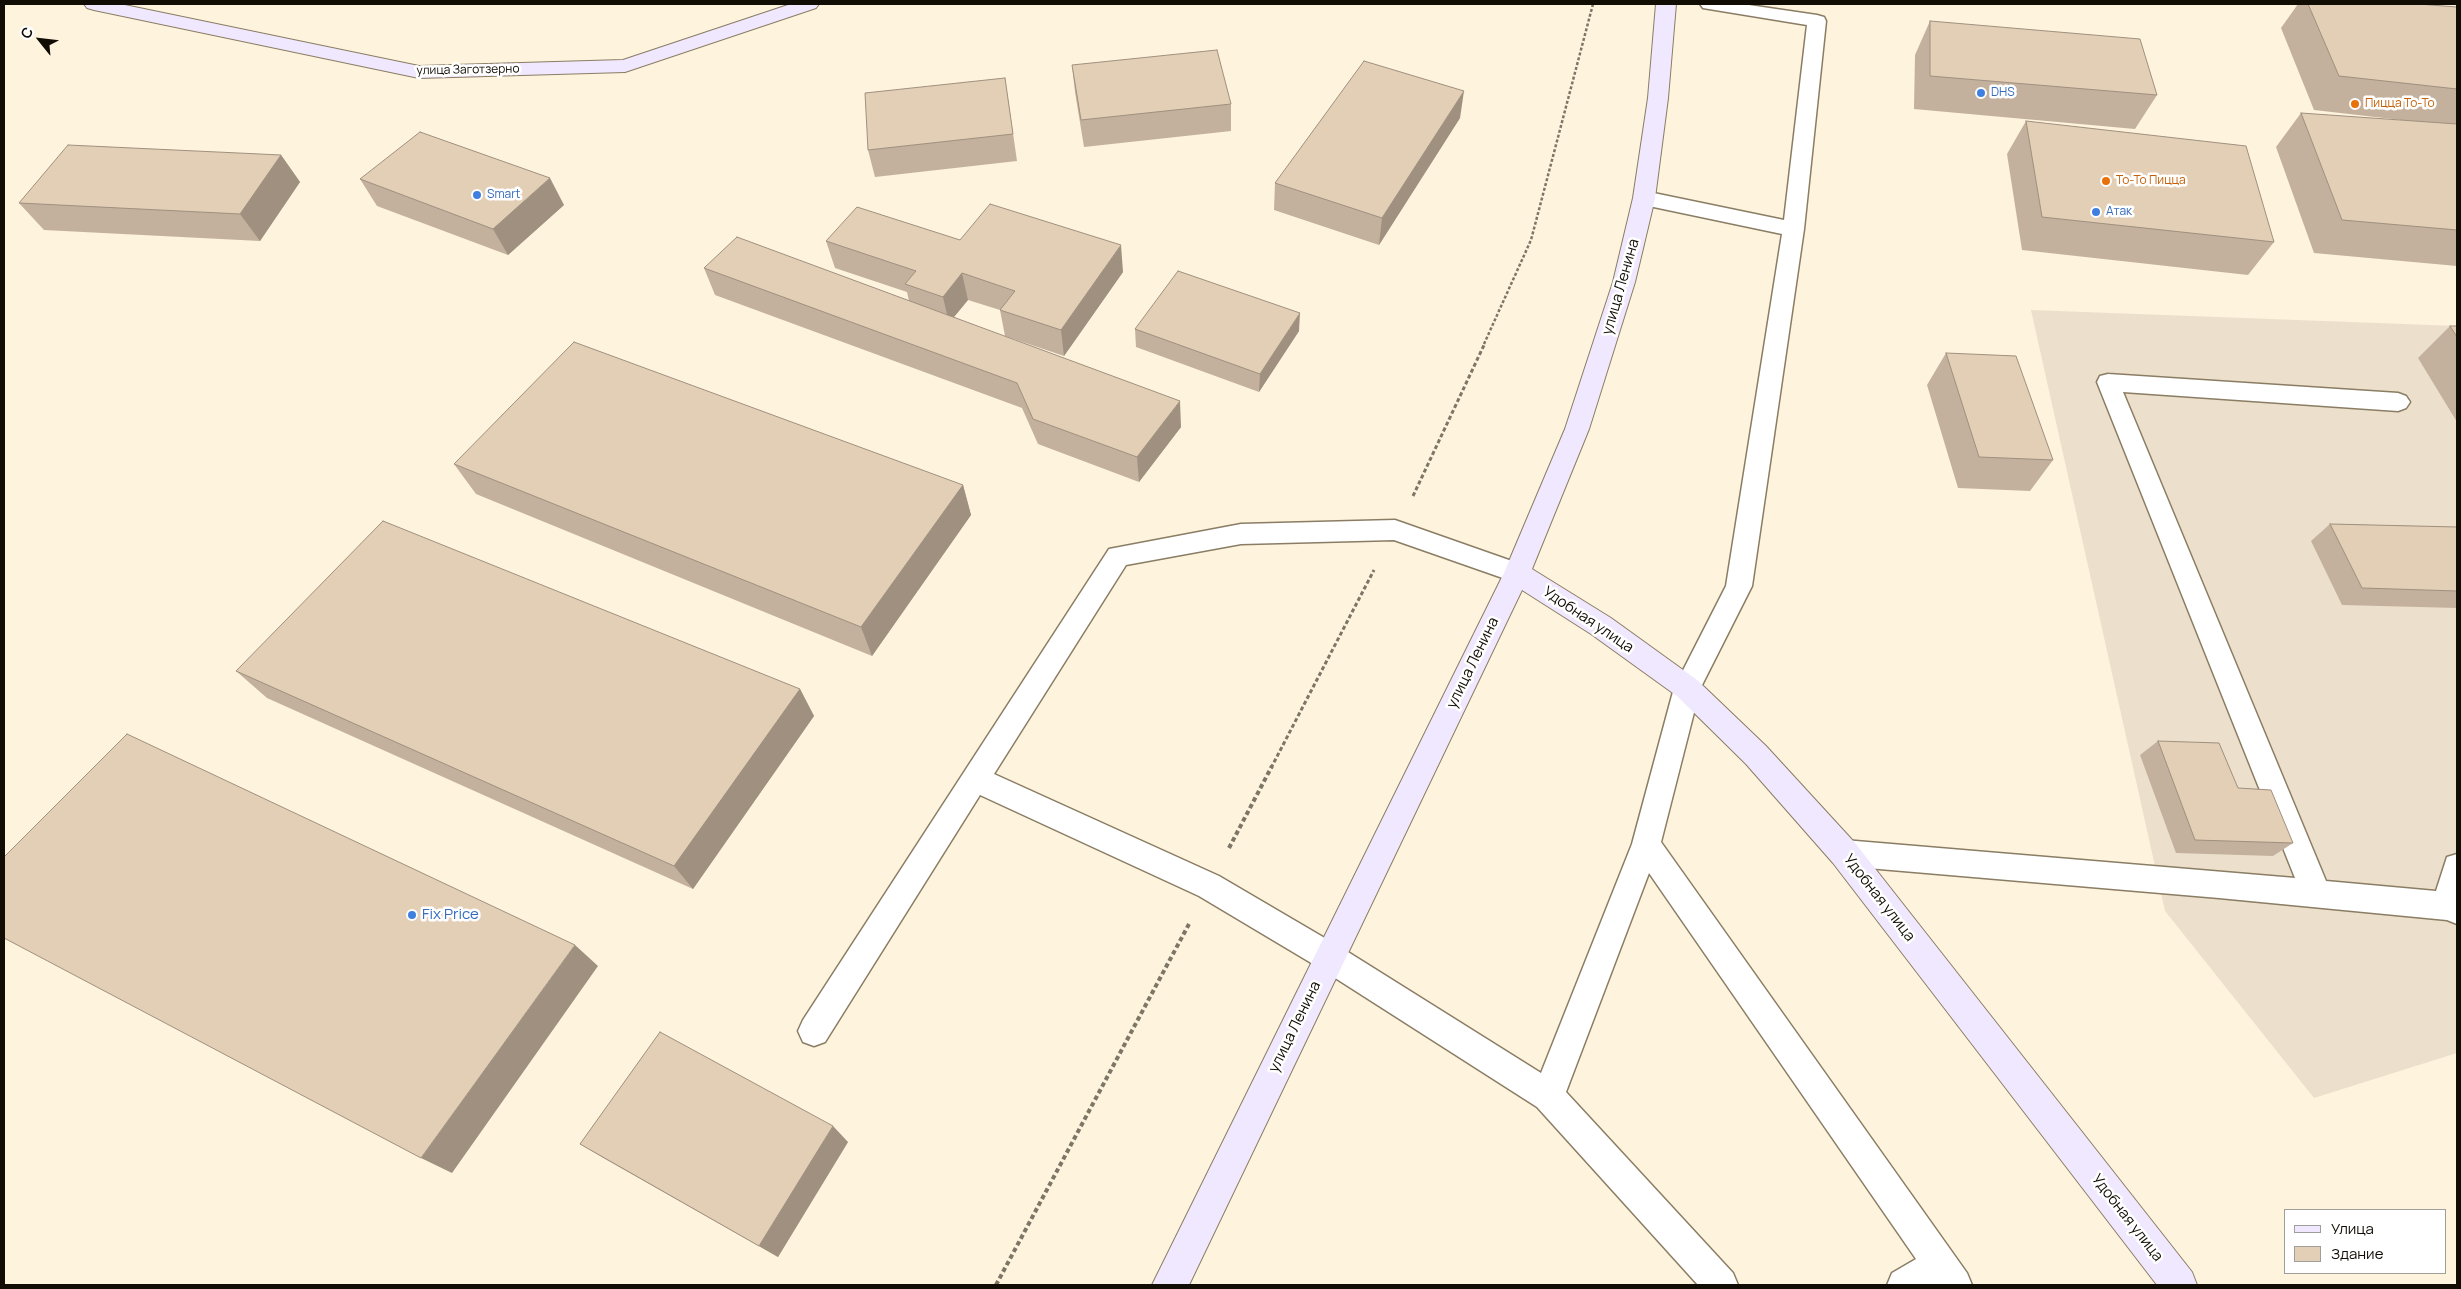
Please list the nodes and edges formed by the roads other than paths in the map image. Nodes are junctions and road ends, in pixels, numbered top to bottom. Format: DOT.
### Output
graph roads {
  1 [pos="94,4"];
  2 [pos="809,4"];
  3 [pos="1666,4"];
  4 [pos="1708,4"];
  5 [pos="1644,198"];
  6 [pos="1793,229"];
  7 [pos="2398,402"];
  8 [pos="1517,573"];
  9 [pos="1687,688"];
  10 [pos="975,779"];
  11 [pos="1646,844"];
  12 [pos="1844,853"];
  13 [pos="2457,867"];
  14 [pos="2316,893"];
  15 [pos="2452,908"];
  16 [pos="1329,957"];
  17 [pos="814,1030"];
  18 [pos="1548,1096"];
  19 [pos="1948,1274"];
  20 [pos="1170,1285"];
  21 [pos="1721,1285"];
  22 [pos="1904,1285"];
  23 [pos="2179,1285"];
  1 -- 2 [label="main road, улица Заготзерно"];
  3 -- 5 [label="main road, улица Ленина"];
  4 -- 6 [label="lane"];
  5 -- 6 [label="lane"];
  5 -- 8 [label="main road, улица Ленина"];
  6 -- 9 [label="lane"];
  7 -- 14 [label="lane"];
  8 -- 9 [label="main road, Удобная улица"];
  8 -- 10 [label="lane"];
  8 -- 16 [label="main road, улица Ленина"];
  9 -- 11 [label="lane"];
  9 -- 12 [label="main road, Удобная улица"];
  10 -- 16 [label="lane"];
  10 -- 17 [label="lane"];
  11 -- 18 [label="lane"];
  11 -- 19 [label="lane"];
  12 -- 14 [label="lane"];
  12 -- 23 [label="main road, Удобная улица"];
  13 -- 15 [label="lane"];
  14 -- 15 [label="lane"];
  16 -- 18 [label="lane"];
  16 -- 20 [label="main road, улица Ленина"];
  18 -- 21 [label="lane"];
  19 -- 22 [label="lane"];
}
